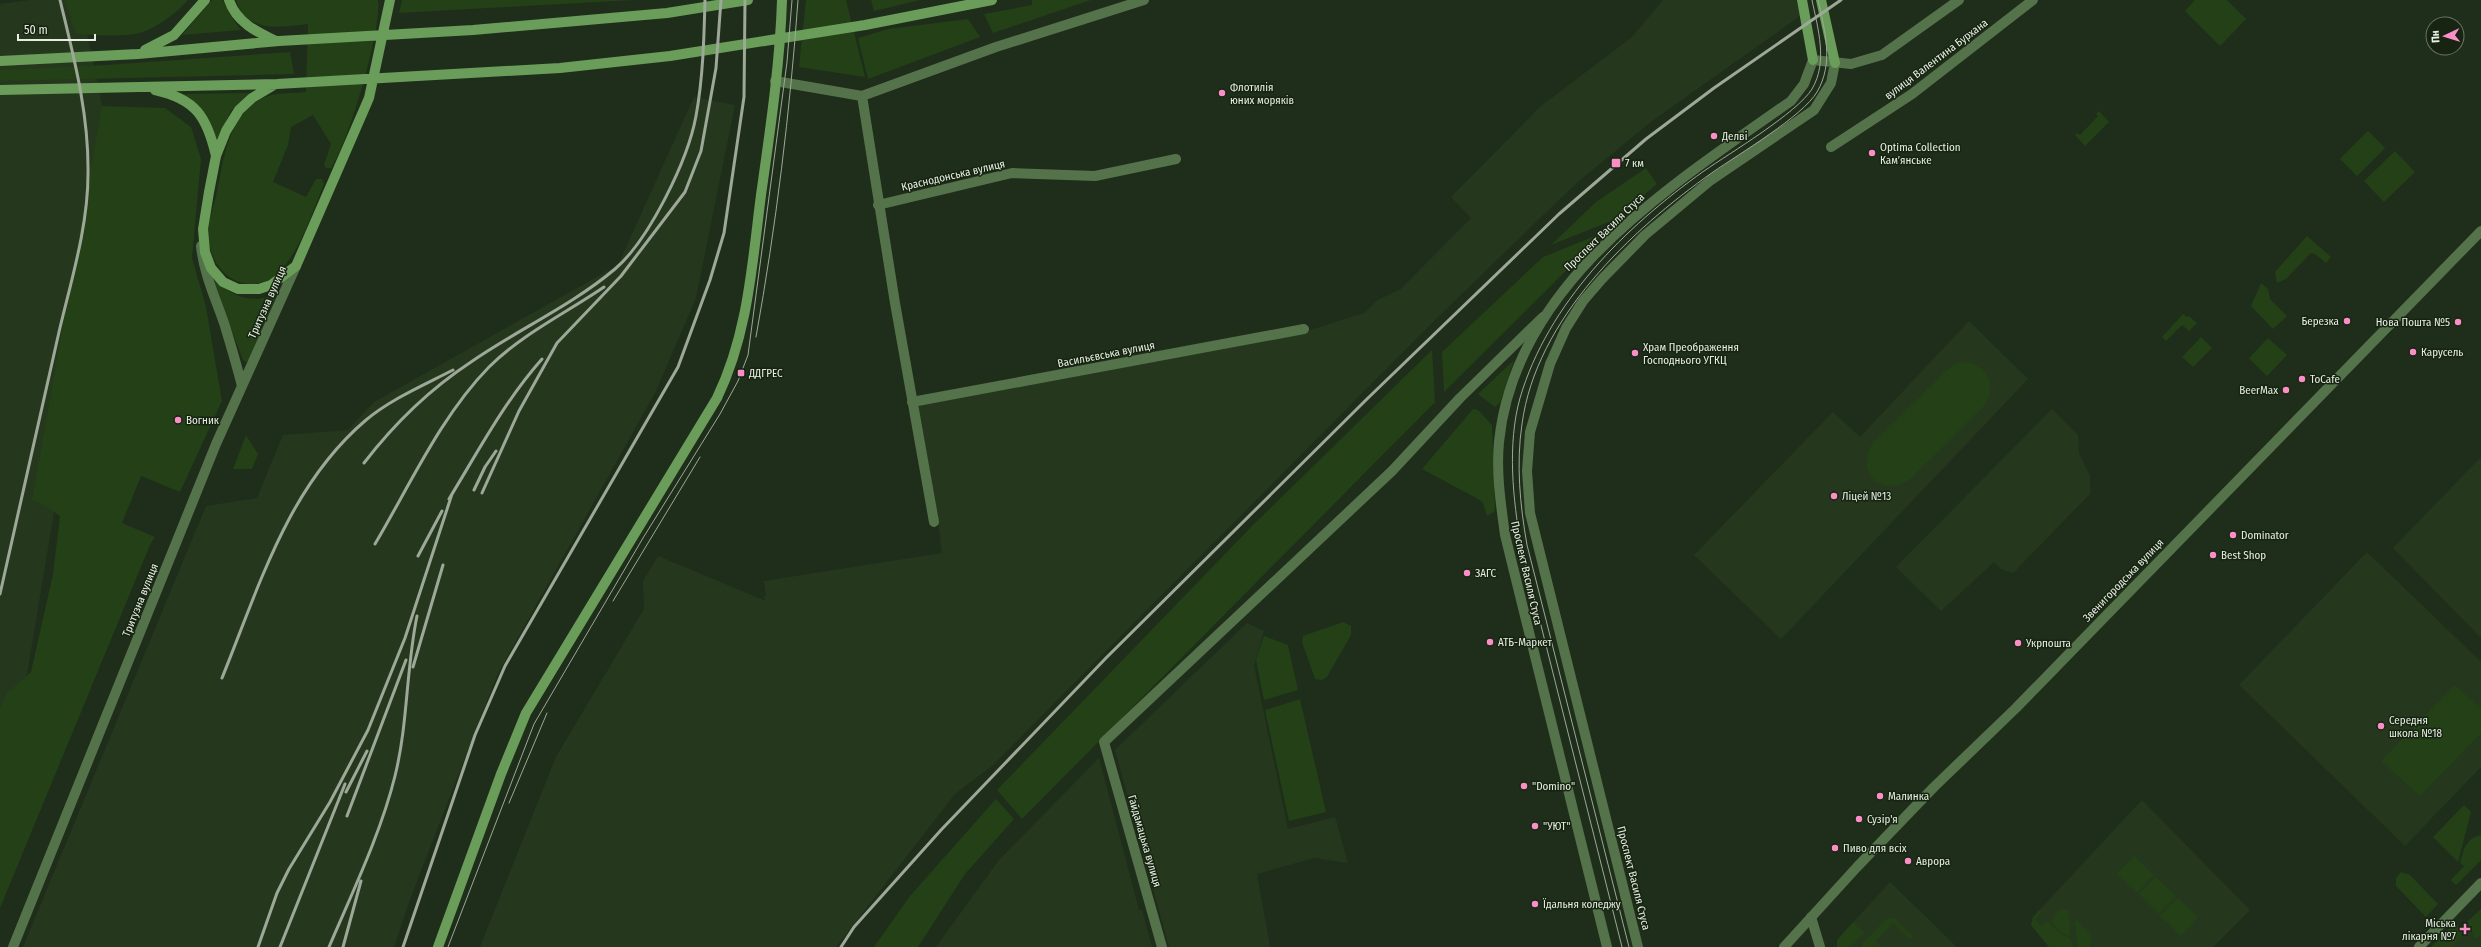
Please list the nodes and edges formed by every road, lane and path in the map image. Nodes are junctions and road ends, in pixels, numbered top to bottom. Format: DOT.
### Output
graph roads {
  1 [pos="205,0"];
  2 [pos="229,0"];
  3 [pos="390,0"];
  4 [pos="748,0"];
  5 [pos="782,0"];
  6 [pos="992,0"];
  7 [pos="1802,0"];
  8 [pos="1821,0"];
  9 [pos="1959,0"];
  10 [pos="2033,0"];
  11 [pos="1141,1"];
  12 [pos="278,41"];
  13 [pos="138,54"];
  14 [pos="0,60"];
  15 [pos="1813,60"];
  16 [pos="1835,63"];
  17 [pos="775,81"];
  18 [pos="278,84"];
  19 [pos="140,86"];
  20 [pos="0,90"];
  21 [pos="862,96"];
  22 [pos="1831,147"];
  23 [pos="216,156"];
  24 [pos="1176,159"];
  25 [pos="878,205"];
  26 [pos="203,228"];
  27 [pos="2481,232"];
  28 [pos="296,266"];
  29 [pos="1548,312"];
  30 [pos="1304,329"];
  31 [pos="242,386"];
  32 [pos="912,402"];
  33 [pos="934,522"];
  34 [pos="2481,883"];
  35 [pos="1811,917"];
  36 [pos="13,947"];
  37 [pos="438,947"];
  38 [pos="1162,947"];
  39 [pos="1607,947"];
  40 [pos="1638,947"];
  41 [pos="1784,947"];
  42 [pos="1820,947"];
  43 [pos="2419,947"];
  1 -- 13 [label="main road"];
  2 -- 12 [label="main road"];
  3 -- 28 [label="main road"];
  4 -- 12 [label="main road"];
  5 -- 17 [label="main road"];
  6 -- 18 [label="main road"];
  7 -- 15 [label="main road"];
  8 -- 16 [label="main road"];
  9 -- 16 [label="street"];
  10 -- 22 [label="street, вулиця Валентина Бурхана"];
  11 -- 21 [label="street"];
  12 -- 13 [label="main road"];
  13 -- 14 [label="main road"];
  15 -- 16 [label="street"];
  15 -- 29 [label="street, Проспект Василя Стуса"];
  16 -- 40 [label="street, Проспект Василя Стуса"];
  17 -- 21 [label="street"];
  17 -- 37 [label="main road"];
  18 -- 19 [label="main road"];
  18 -- 23 [label="main road"];
  19 -- 20 [label="main road"];
  19 -- 23 [label="main road"];
  21 -- 25 [label="street"];
  23 -- 26 [label="main road"];
  24 -- 25 [label="street, Краснодонська вулиця"];
  25 -- 32 [label="street"];
  26 -- 28 [label="main road"];
  26 -- 31 [label="street"];
  27 -- 35 [label="street, Звенигородська вулиця"];
  28 -- 31 [label="street, Тритузна вулиця"];
  29 -- 38 [label="street, Гайдамацька вулиця"];
  29 -- 39 [label="street, Проспект Василя Стуса"];
  30 -- 32 [label="street, Васильєвська вулиця"];
  31 -- 36 [label="street, Тритузна вулиця"];
  32 -- 33 [label="street"];
  34 -- 43 [label="street"];
  35 -- 41 [label="street, Звенигородська вулиця"];
  35 -- 42 [label="street"];
}
